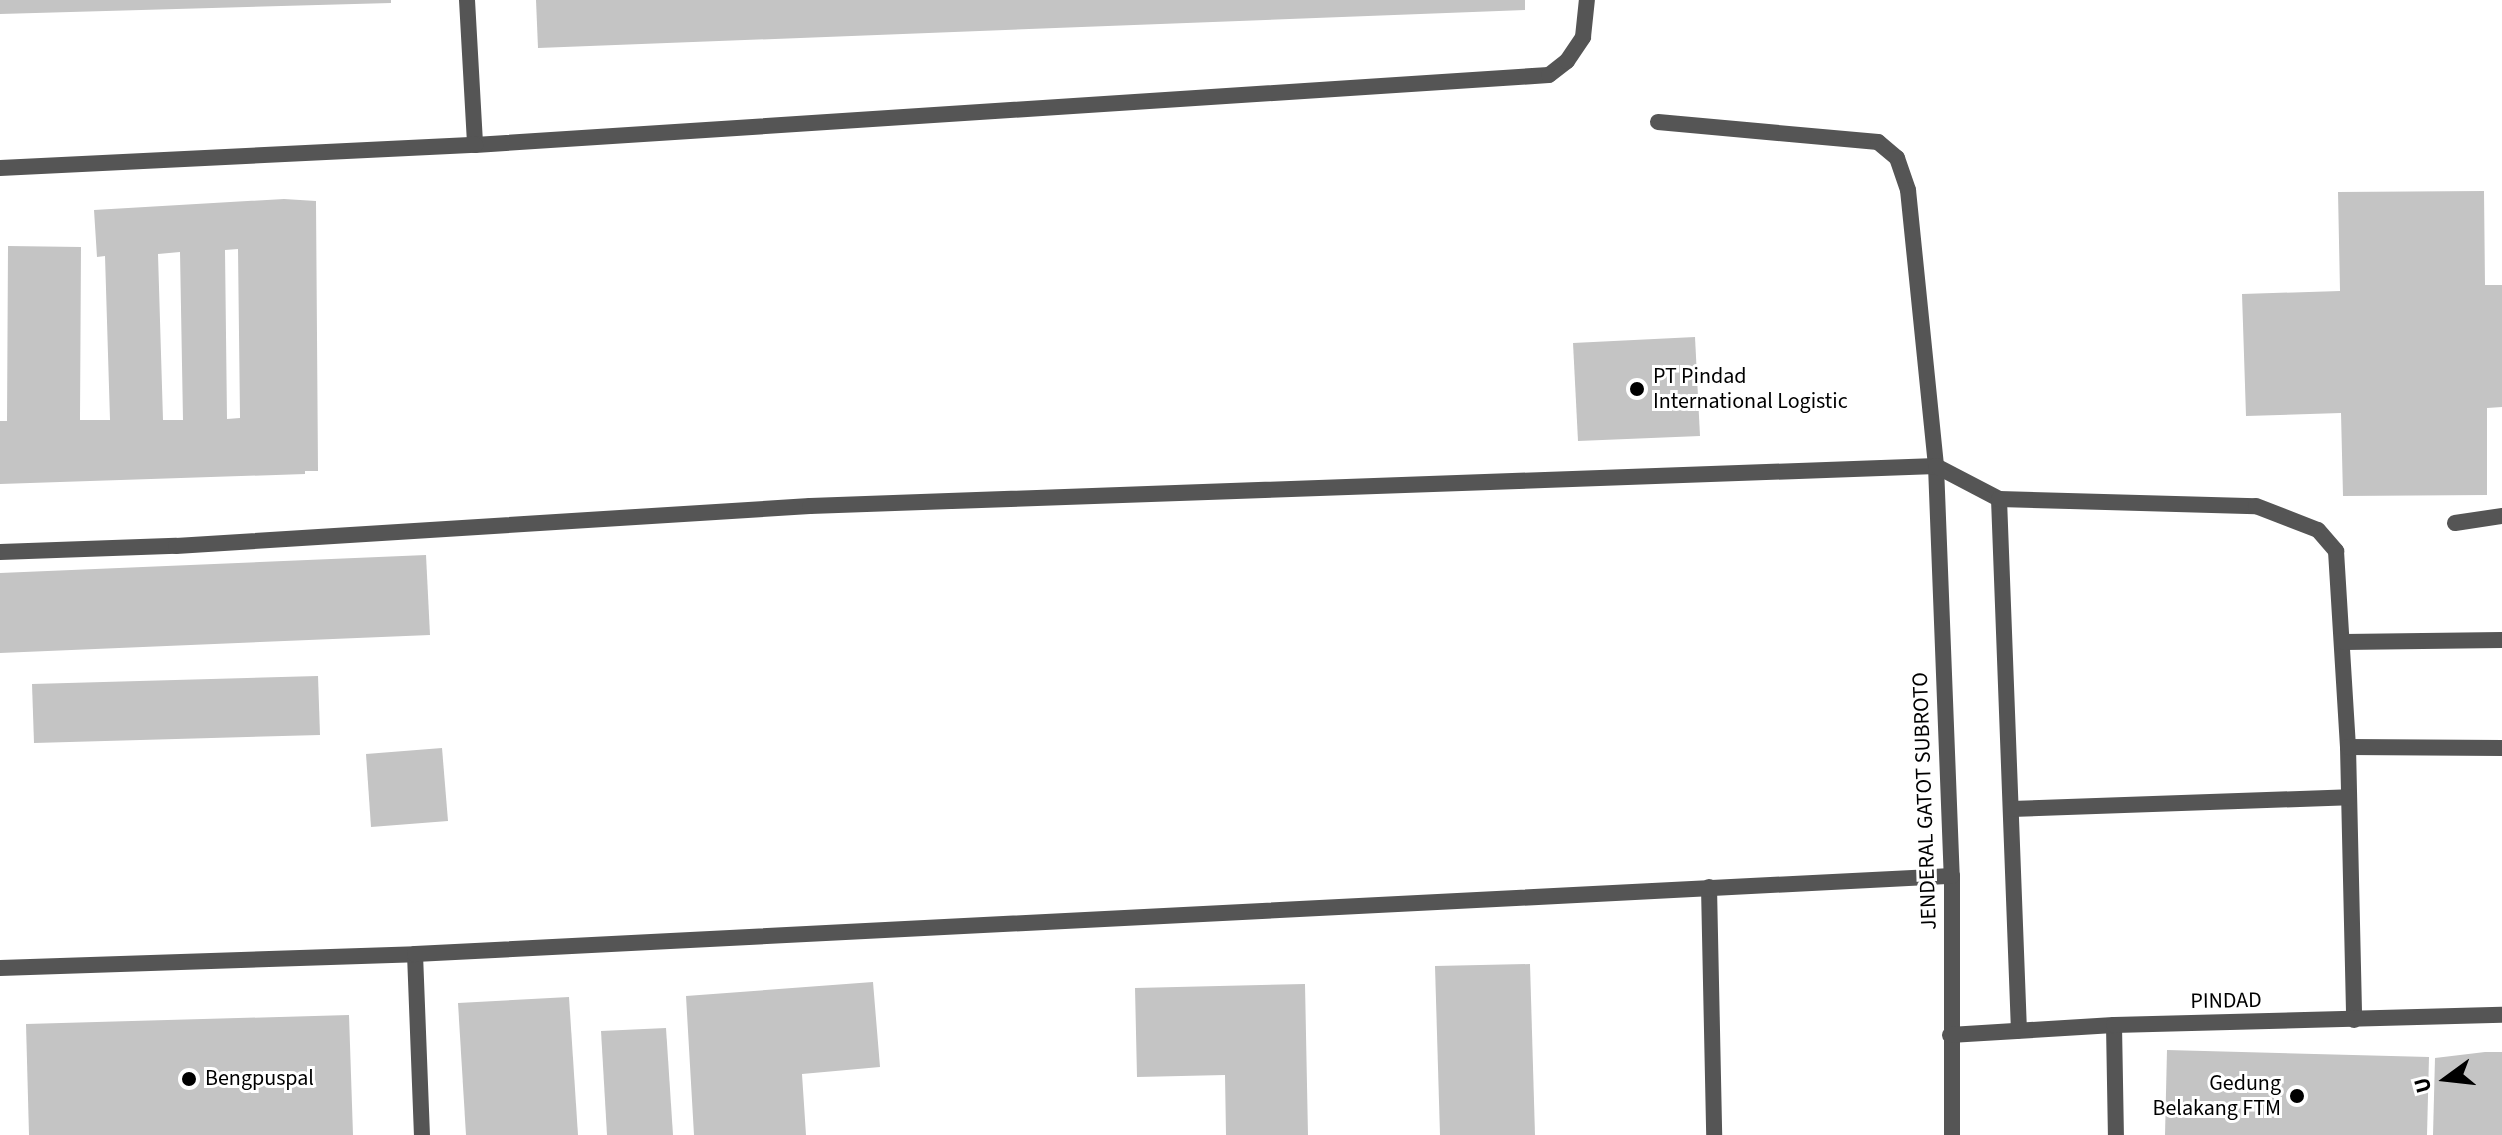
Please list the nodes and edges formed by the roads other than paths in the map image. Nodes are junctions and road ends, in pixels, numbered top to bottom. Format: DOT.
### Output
graph roads {
  1 [pos="467,0"];
  2 [pos="1587,0"];
  3 [pos="1658,122"];
  4 [pos="475,145"];
  5 [pos="0,168"];
  6 [pos="1936,466"];
  7 [pos="1999,499"];
  8 [pos="2502,516"];
  9 [pos="2455,523"];
  10 [pos="0,552"];
  11 [pos="2502,640"];
  12 [pos="2344,642"];
  13 [pos="2348,747"];
  14 [pos="2502,748"];
  15 [pos="2349,797"];
  16 [pos="2011,809"];
  17 [pos="1952,876"];
  18 [pos="1709,887"];
  19 [pos="415,954"];
  20 [pos="0,968"];
  21 [pos="2502,1015"];
  22 [pos="2354,1020"];
  23 [pos="2114,1025"];
  24 [pos="2019,1031"];
  25 [pos="1950,1035"];
  26 [pos="422,1135"];
  27 [pos="1714,1135"];
  28 [pos="1952,1135"];
  29 [pos="2116,1135"];
  1 -- 4 [label="lane"];
  2 -- 4 [label="lane"];
  3 -- 6 [label="lane, JENDERAL GATOT SUBROTO"];
  4 -- 5 [label="lane"];
  6 -- 7 [label="lane"];
  6 -- 10 [label="lane"];
  6 -- 17 [label="lane, JENDERAL GATOT SUBROTO"];
  7 -- 12 [label="lane"];
  7 -- 16 [label="lane"];
  8 -- 9 [label="lane"];
  11 -- 12 [label="lane"];
  12 -- 13 [label="lane"];
  13 -- 14 [label="lane"];
  13 -- 15 [label="lane"];
  15 -- 16 [label="lane"];
  15 -- 22 [label="lane"];
  16 -- 24 [label="lane"];
  17 -- 18 [label="lane"];
  17 -- 25 [label="lane, JENDERAL GATOT SUBROTO"];
  18 -- 19 [label="lane"];
  18 -- 27 [label="lane"];
  19 -- 20 [label="lane"];
  19 -- 26 [label="lane"];
  21 -- 22 [label="lane, PINDAD"];
  22 -- 23 [label="lane, PINDAD"];
  23 -- 24 [label="lane, PINDAD"];
  23 -- 29 [label="lane"];
  24 -- 25 [label="lane, PINDAD"];
  25 -- 28 [label="lane, JENDERAL GATOT SUBROTO"];
}
